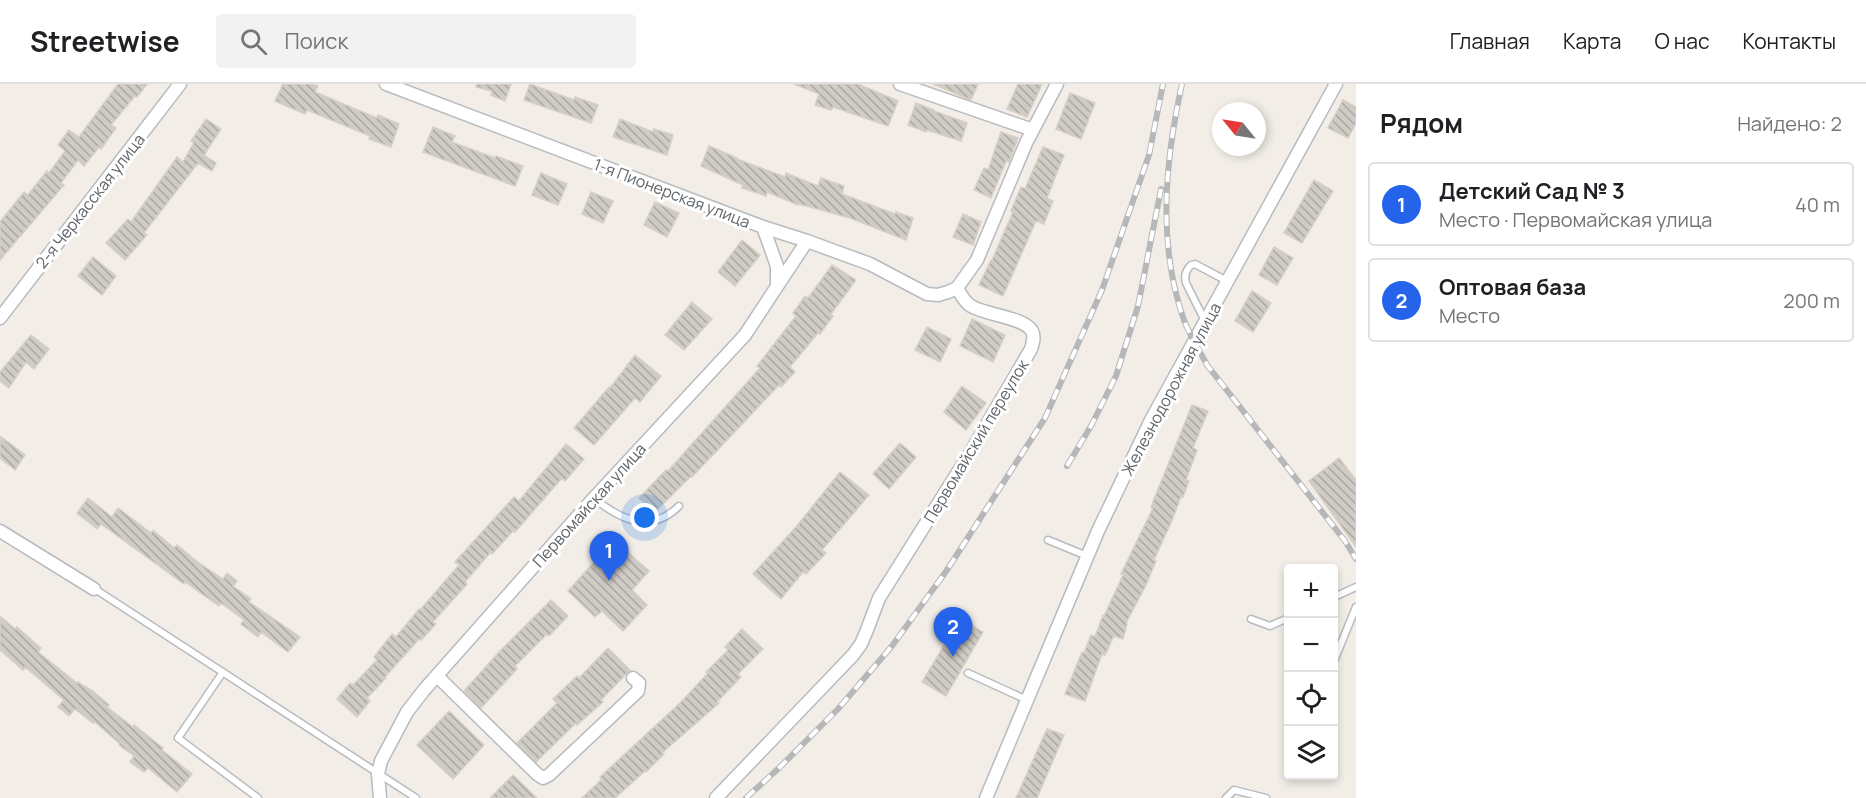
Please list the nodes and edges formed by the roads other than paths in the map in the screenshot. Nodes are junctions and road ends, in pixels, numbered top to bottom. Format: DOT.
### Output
graph roads {
  1 [pos="180,84"];
  2 [pos="386,84"];
  3 [pos="900,84"];
  4 [pos="1057,84"];
  5 [pos="1336,84"];
  6 [pos="1033,130"];
  7 [pos="763,227"];
  8 [pos="807,241"];
  9 [pos="1228,282"];
  10 [pos="777,288"];
  11 [pos="957,288"];
  12 [pos="0,318"];
  13 [pos="1206,322"];
  14 [pos="594,498"];
  15 [pos="679,506"];
  16 [pos="0,531"];
  17 [pos="1048,540"];
  18 [pos="1088,556"];
  19 [pos="1356,587"];
  20 [pos="94,589"];
  21 [pos="1338,595"];
  22 [pos="1356,607"];
  23 [pos="1251,619"];
  24 [pos="1284,620"];
  25 [pos="1338,651"];
  26 [pos="223,672"];
  27 [pos="968,673"];
  28 [pos="437,676"];
  29 [pos="633,678"];
  30 [pos="1027,700"];
  31 [pos="378,774"];
  32 [pos="258,798"];
  33 [pos="380,798"];
  34 [pos="416,798"];
  35 [pos="716,798"];
  36 [pos="986,798"];
  37 [pos="1226,798"];
  38 [pos="1266,798"];
  1 -- 12 [label="street, 2-я Черкасская улица"];
  2 -- 7 [label="street, 1-я Пионерская улица"];
  3 -- 6 [label="street"];
  4 -- 6 [label="street"];
  5 -- 9 [label="street, Железнодорожная улица"];
  6 -- 11 [label="street"];
  7 -- 8 [label="street, 1-я Пионерская улица"];
  7 -- 10 [label="street"];
  8 -- 10 [label="street, Первомайская улица"];
  8 -- 11 [label="street, 1-я Пионерская улица"];
  9 -- 13 [label="street, Железнодорожная улица"];
  9 -- 13 [label="lane"];
  10 -- 14 [label="street, Первомайская улица"];
  11 -- 35 [label="street, Первомайский переулок"];
  13 -- 18 [label="street, Железнодорожная улица"];
  14 -- 15 [label="lane"];
  14 -- 28 [label="street, Первомайская улица"];
  16 -- 20 [label="street"];
  17 -- 18 [label="lane"];
  18 -- 30 [label="street, Железнодорожная улица"];
  19 -- 21 [label="lane"];
  20 -- 26 [label="lane"];
  22 -- 25 [label="lane"];
  23 -- 24 [label="lane"];
  26 -- 31 [label="lane"];
  26 -- 32 [label="lane"];
  27 -- 30 [label="lane"];
  28 -- 29 [label="street"];
  28 -- 31 [label="street, Первомайская улица"];
  30 -- 36 [label="street, Железнодорожная улица"];
  31 -- 33 [label="street"];
  31 -- 34 [label="lane"];
  37 -- 38 [label="lane"];
}
